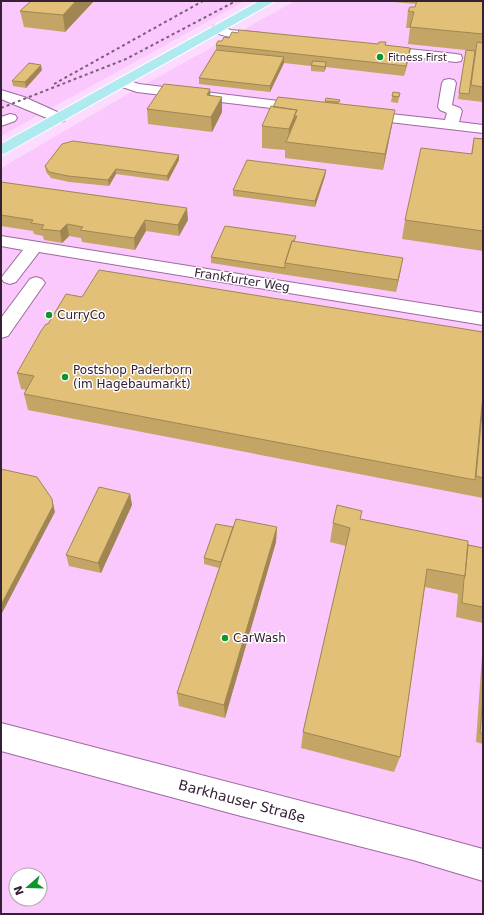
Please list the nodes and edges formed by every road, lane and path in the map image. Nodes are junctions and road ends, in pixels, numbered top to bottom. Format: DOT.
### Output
graph roads {
  1 [pos="268,1"];
  2 [pos="217,29"];
  3 [pos="276,38"];
  4 [pos="370,48"];
  5 [pos="456,58"];
  6 [pos="124,83"];
  7 [pos="449,83"];
  8 [pos="1,94"];
  9 [pos="314,109"];
  10 [pos="352,113"];
  11 [pos="60,118"];
  12 [pos="451,125"];
  13 [pos="483,129"];
  14 [pos="1,150"];
  15 [pos="1,241"];
  16 [pos="34,247"];
  17 [pos="10,278"];
  18 [pos="36,283"];
  19 [pos="483,319"];
  20 [pos="1,332"];
  21 [pos="1,737"];
  22 [pos="483,865"];
  1 -- 2 [label="main road"];
  2 -- 3 [label="street"];
  2 -- 6 [label="main road"];
  4 -- 5 [label="street"];
  6 -- 9 [label="street"];
  6 -- 11 [label="main road"];
  7 -- 12 [label="street"];
  8 -- 11 [label="street"];
  10 -- 12 [label="street"];
  11 -- 14 [label="main road"];
  12 -- 13 [label="street"];
  15 -- 16 [label="street, Frankfurter Weg"];
  16 -- 17 [label="street"];
  16 -- 19 [label="street, Frankfurter Weg"];
  18 -- 20 [label="street"];
  21 -- 22 [label="street, Barkhauser Straße"];
}
